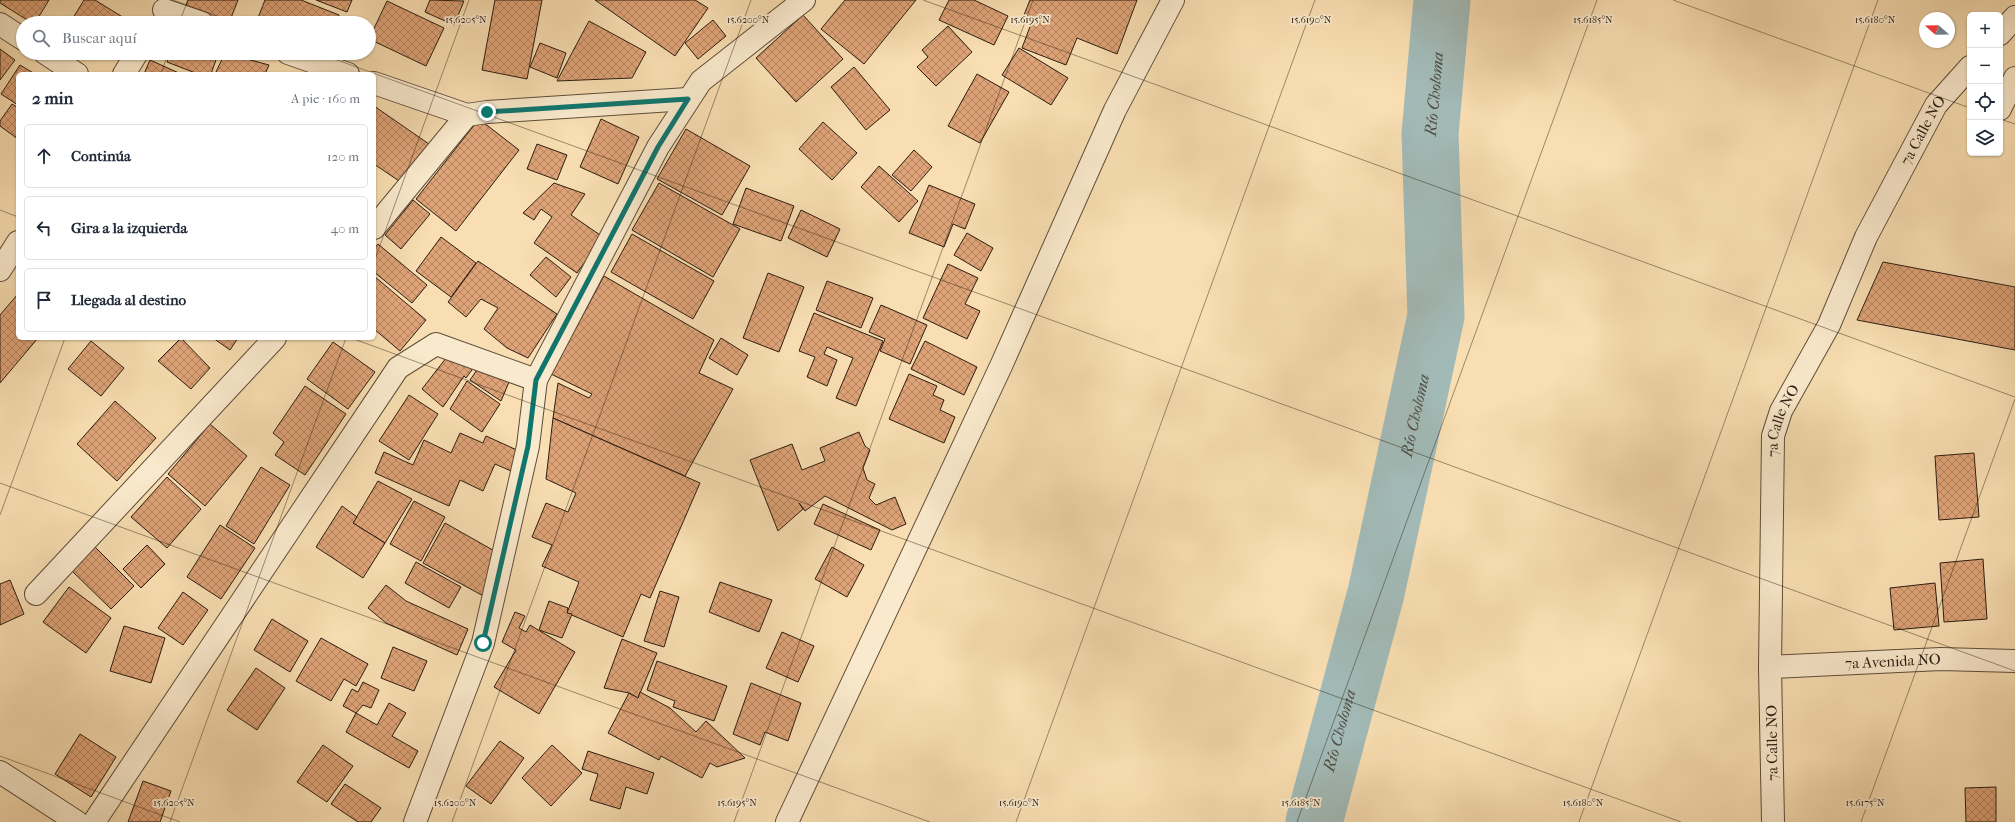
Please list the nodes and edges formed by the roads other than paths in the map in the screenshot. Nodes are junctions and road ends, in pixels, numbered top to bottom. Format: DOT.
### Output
graph roads {
  1 [pos="804,0"];
  2 [pos="1173,0"];
  3 [pos="164,11"];
  4 [pos="180,16"];
  5 [pos="2015,17"];
  6 [pos="0,24"];
  7 [pos="2003,31"];
  8 [pos="16,34"];
  9 [pos="56,60"];
  10 [pos="133,60"];
  11 [pos="308,60"];
  12 [pos="1967,70"];
  13 [pos="74,72"];
  14 [pos="125,72"];
  15 [pos="342,72"];
  16 [pos="2015,78"];
  17 [pos="376,84"];
  18 [pos="688,99"];
  19 [pos="2003,103"];
  20 [pos="467,115"];
  21 [pos="376,226"];
  22 [pos="16,245"];
  23 [pos="0,270"];
  24 [pos="273,340"];
  25 [pos="536,380"];
  26 [pos="36,594"];
  27 [pos="2015,661"];
  28 [pos="1770,667"];
  29 [pos="0,772"];
  30 [pos="77,822"];
  31 [pos="94,822"];
  32 [pos="416,822"];
  33 [pos="787,822"];
  34 [pos="1773,822"];
  1 -- 18 [label="street"];
  2 -- 33 [label="street"];
  3 -- 4 [label="street"];
  5 -- 7 [label="street"];
  6 -- 8 [label="street"];
  9 -- 13 [label="street"];
  10 -- 14 [label="street"];
  11 -- 15 [label="street"];
  12 -- 28 [label="street, 7a Calle NO"];
  16 -- 19 [label="street"];
  17 -- 20 [label="street"];
  18 -- 20 [label="street"];
  18 -- 25 [label="street"];
  20 -- 21 [label="street"];
  22 -- 23 [label="street"];
  24 -- 26 [label="street"];
  25 -- 31 [label="street"];
  25 -- 32 [label="street"];
  27 -- 28 [label="street, 7a Avenida NO"];
  28 -- 34 [label="street, 7a Calle NO"];
  29 -- 30 [label="street"];
}
